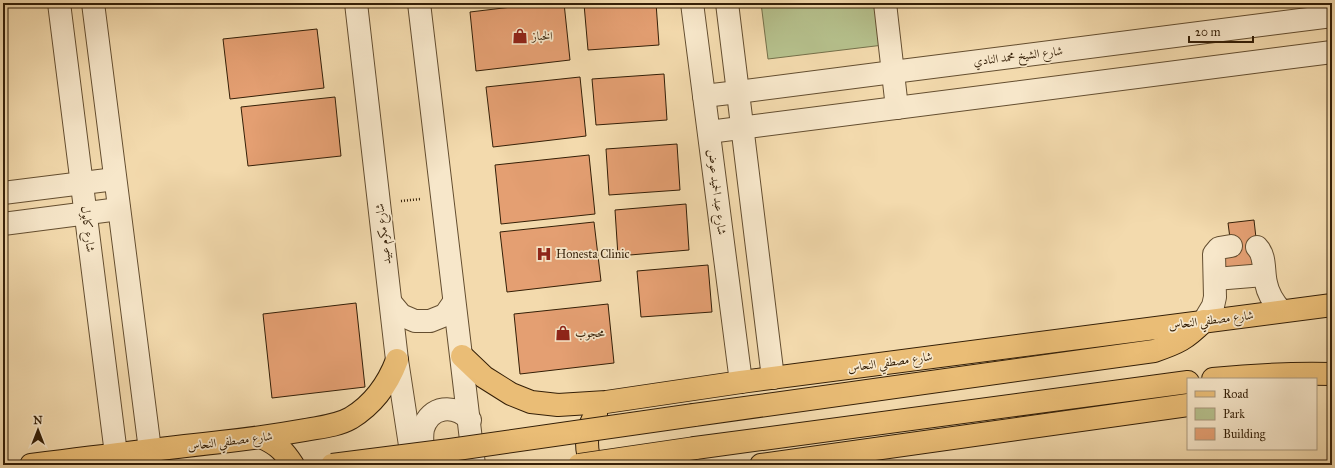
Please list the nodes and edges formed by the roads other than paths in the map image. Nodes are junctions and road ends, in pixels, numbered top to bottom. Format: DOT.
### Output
graph roads {
  1 [pos="59,3"];
  2 [pos="93,3"];
  3 [pos="356,3"];
  4 [pos="419,3"];
  5 [pos="692,3"];
  6 [pos="727,3"];
  7 [pos="885,3"];
  8 [pos="1332,16"];
  9 [pos="1332,52"];
  10 [pos="893,72"];
  11 [pos="738,92"];
  12 [pos="704,96"];
  13 [pos="897,108"];
  14 [pos="743,127"];
  15 [pos="709,132"];
  16 [pos="116,179"];
  17 [pos="82,183"];
  18 [pos="3,193"];
  19 [pos="119,209"];
  20 [pos="86,213"];
  21 [pos="3,224"];
  22 [pos="1231,246"];
  23 [pos="1257,247"];
  24 [pos="1264,275"];
  25 [pos="1215,279"];
  26 [pos="454,302"];
  27 [pos="391,303"];
  28 [pos="1332,305"];
  29 [pos="1281,311"];
  30 [pos="1204,321"];
  31 [pos="462,356"];
  32 [pos="397,360"];
  33 [pos="1332,374"];
  34 [pos="773,378"];
  35 [pos="1222,378"];
  36 [pos="741,382"];
  37 [pos="1187,382"];
  38 [pos="1332,385"];
  39 [pos="1317,388"];
  40 [pos="606,402"];
  41 [pos="1187,405"];
  42 [pos="470,420"];
  43 [pos="263,438"];
  44 [pos="150,450"];
  45 [pos="116,454"];
  46 [pos="31,465"];
  47 [pos="293,465"];
  48 [pos="332,465"];
  49 [pos="412,465"];
  50 [pos="424,465"];
  51 [pos="474,465"];
  52 [pos="580,465"];
  53 [pos="592,465"];
  54 [pos="761,465"];
  1 -- 17 [label="street, شارع كابول"];
  2 -- 16 [label="street"];
  3 -- 27 [label="street, شارع مكرم عبيد"];
  4 -- 26 [label="street"];
  5 -- 12 [label="street, شارع عبد الحميد عوض"];
  6 -- 11 [label="street"];
  7 -- 10 [label="street"];
  8 -- 10 [label="street, شارع الشيخ محمد النادي"];
  9 -- 13 [label="street"];
  10 -- 11 [label="street, شارع الشيخ محمد النادي"];
  10 -- 13 [label="street"];
  11 -- 12 [label="street, شارع الشيخ محمد النادي"];
  11 -- 14 [label="street"];
  12 -- 15 [label="street, شارع عبد الحميد عوض"];
  13 -- 14 [label="street"];
  14 -- 15 [label="street"];
  14 -- 34 [label="street"];
  15 -- 36 [label="street, شارع عبد الحميد عوض"];
  16 -- 17 [label="street"];
  16 -- 19 [label="street"];
  17 -- 18 [label="street"];
  17 -- 20 [label="street, شارع كابول"];
  19 -- 20 [label="street"];
  19 -- 44 [label="street"];
  20 -- 21 [label="street"];
  20 -- 45 [label="street, شارع كابول"];
  22 -- 25 [label="street"];
  23 -- 24 [label="street"];
  24 -- 25 [label="street"];
  24 -- 29 [label="street"];
  25 -- 30 [label="street"];
  26 -- 27 [label="street"];
  26 -- 31 [label="street"];
  27 -- 32 [label="street, شارع مكرم عبيد"];
  28 -- 29 [label="main road, شارع مصطفي النحاس"];
  29 -- 30 [label="main road, شارع مصطفي النحاس"];
  30 -- 34 [label="main road, شارع مصطفي النحاس"];
  30 -- 48 [label="main road, bridge"];
  31 -- 40 [label="main road, شارع مصطفي النحاس"];
  31 -- 42 [label="street"];
  32 -- 43 [label="main road, شارع مصطفي النحاس"];
  32 -- 49 [label="street, شارع مكرم عبيد"];
  33 -- 35 [label="main road"];
  34 -- 36 [label="main road, شارع مصطفي النحاس"];
  36 -- 40 [label="main road, شارع مصطفي النحاس"];
  37 -- 52 [label="main road, bridge"];
  38 -- 39 [label="main road"];
  40 -- 53 [label="main road"];
  41 -- 54 [label="main road"];
  42 -- 50 [label="street"];
  42 -- 51 [label="street"];
  43 -- 44 [label="main road, شارع مصطفي النحاس"];
  43 -- 47 [label="main road"];
  44 -- 45 [label="main road, شارع مصطفي النحاس"];
  45 -- 46 [label="main road, شارع مصطفي النحاس"];
}
